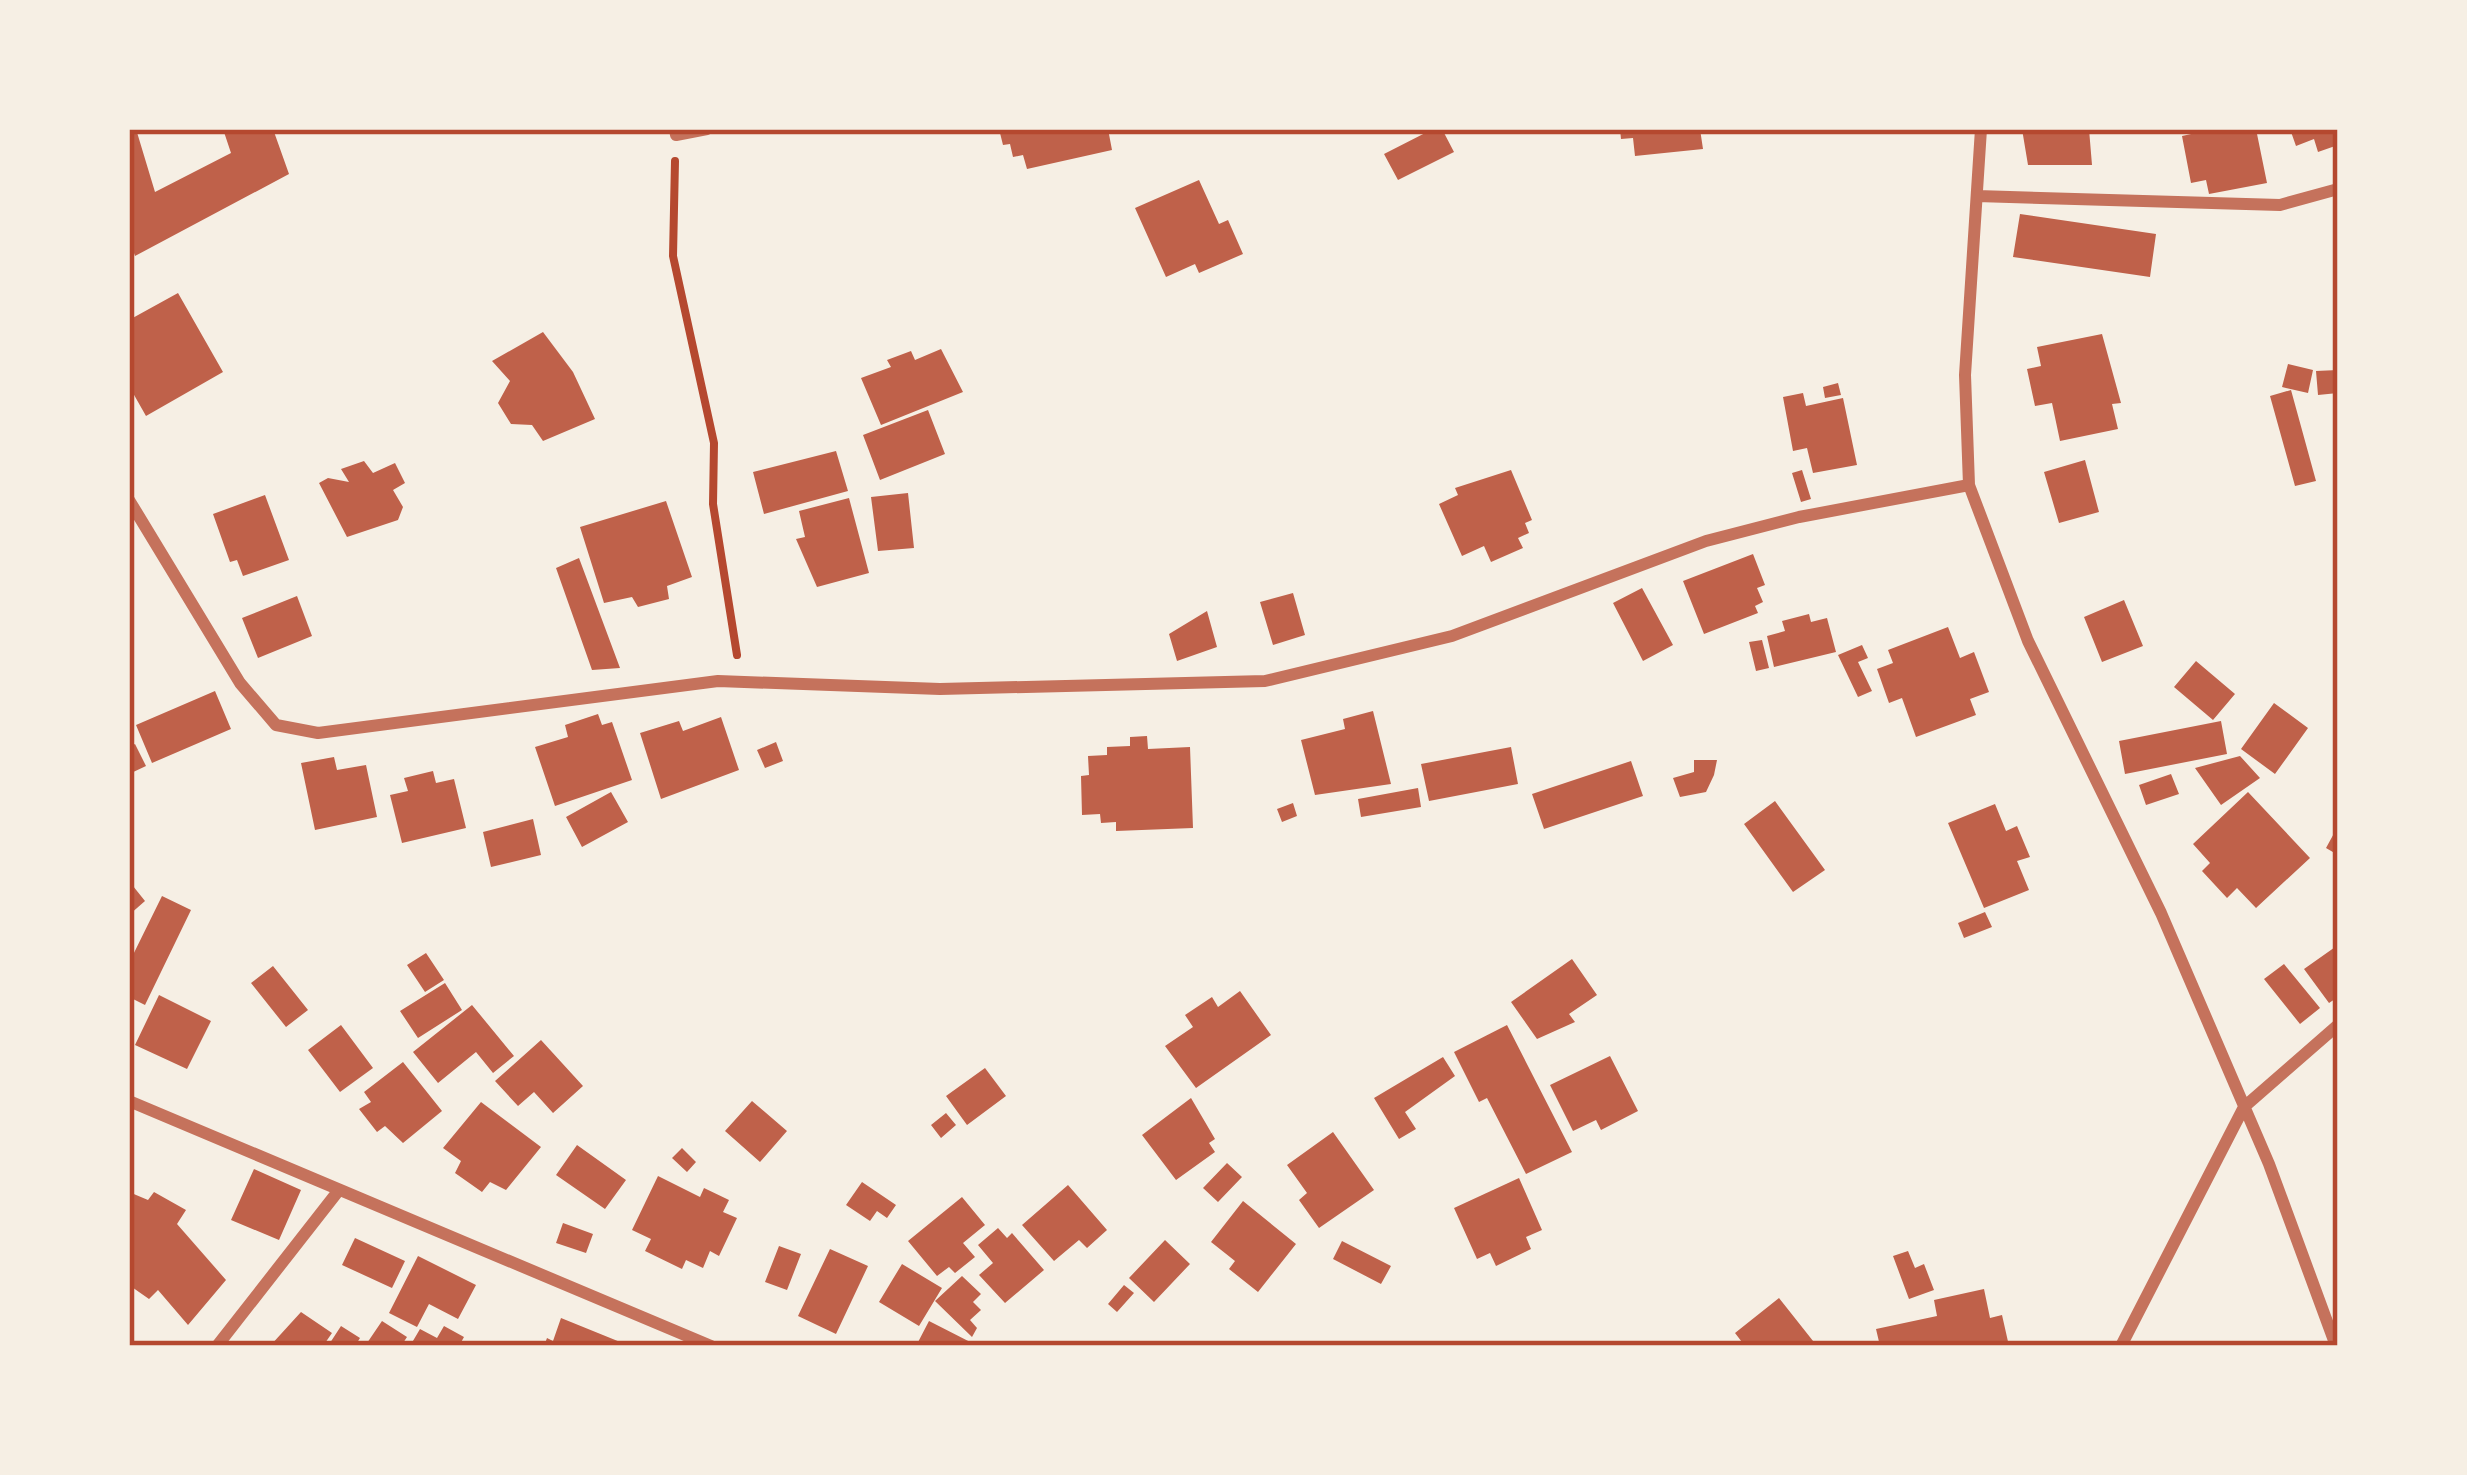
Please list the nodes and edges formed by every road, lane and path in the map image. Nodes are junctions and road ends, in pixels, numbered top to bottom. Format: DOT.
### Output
graph roads {
  1 [pos="707,129"];
  2 [pos="1981,129"];
  3 [pos="675,132"];
  4 [pos="2338,189"];
  5 [pos="1977,196"];
  6 [pos="1969,485"];
  7 [pos="129,500"];
  8 [pos="741,682"];
  9 [pos="2338,1025"];
  10 [pos="129,1101"];
  11 [pos="2244,1107"];
  12 [pos="339,1190"];
  13 [pos="703,1345"];
  14 [pos="217,1346"];
  15 [pos="2121,1346"];
  16 [pos="2336,1346"];
  1 -- 3 [label="street"];
  2 -- 5 [label="street"];
  3 -- 8 [label="path"];
  4 -- 5 [label="street"];
  5 -- 6 [label="street"];
  6 -- 8 [label="street"];
  6 -- 11 [label="street"];
  7 -- 8 [label="street"];
  9 -- 11 [label="street"];
  10 -- 12 [label="street"];
  11 -- 15 [label="street"];
  11 -- 16 [label="street"];
  12 -- 13 [label="street"];
  12 -- 14 [label="street"];
}
